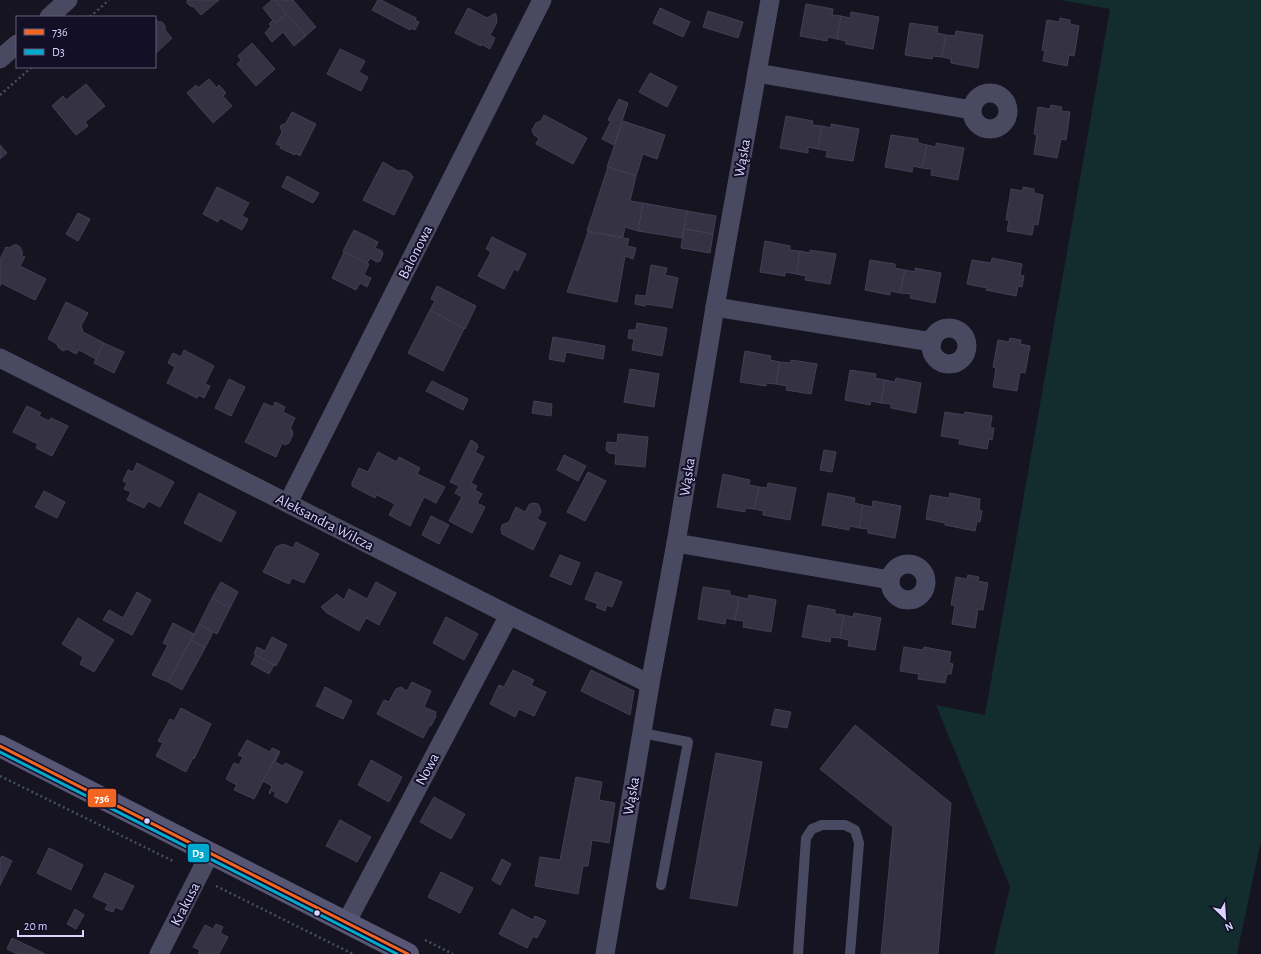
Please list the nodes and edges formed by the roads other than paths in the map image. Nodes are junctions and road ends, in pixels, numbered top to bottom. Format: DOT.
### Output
graph roads {
  1 [pos="68,0"];
  2 [pos="542,0"];
  3 [pos="770,0"];
  4 [pos="50,16"];
  5 [pos="16,45"];
  6 [pos="0,59"];
  7 [pos="757,73"];
  8 [pos="972,110"];
  9 [pos="715,307"];
  10 [pos="932,342"];
  11 [pos="0,358"];
  12 [pos="288,503"];
  13 [pos="676,543"];
  14 [pos="890,580"];
  15 [pos="509,615"];
  16 [pos="650,684"];
  17 [pos="642,733"];
  18 [pos="0,746"];
  19 [pos="210,853"];
  20 [pos="661,885"];
  21 [pos="346,923"];
  22 [pos="159,954"];
  23 [pos="408,954"];
  24 [pos="604,954"];
  25 [pos="798,954"];
  26 [pos="850,954"];
  1 -- 4 [label="street"];
  2 -- 12 [label="street, Balonowa"];
  3 -- 7 [label="street, Wąska"];
  5 -- 6 [label="street"];
  7 -- 8 [label="street"];
  7 -- 9 [label="street, Wąska"];
  9 -- 10 [label="street"];
  9 -- 13 [label="street, Wąska"];
  11 -- 12 [label="street, Aleksandra Wilcza"];
  12 -- 15 [label="street, Aleksandra Wilcza"];
  13 -- 14 [label="street"];
  13 -- 16 [label="street, Wąska"];
  15 -- 16 [label="street, Aleksandra Wilcza"];
  15 -- 21 [label="street, Nowa"];
  16 -- 17 [label="street, Wąska"];
  17 -- 20 [label="lane"];
  17 -- 24 [label="street, Wąska"];
  18 -- 19 [label="main road"];
  19 -- 21 [label="main road"];
  19 -- 22 [label="street, Krakusa"];
  21 -- 23 [label="main road"];
  25 -- 26 [label="lane"];
}
